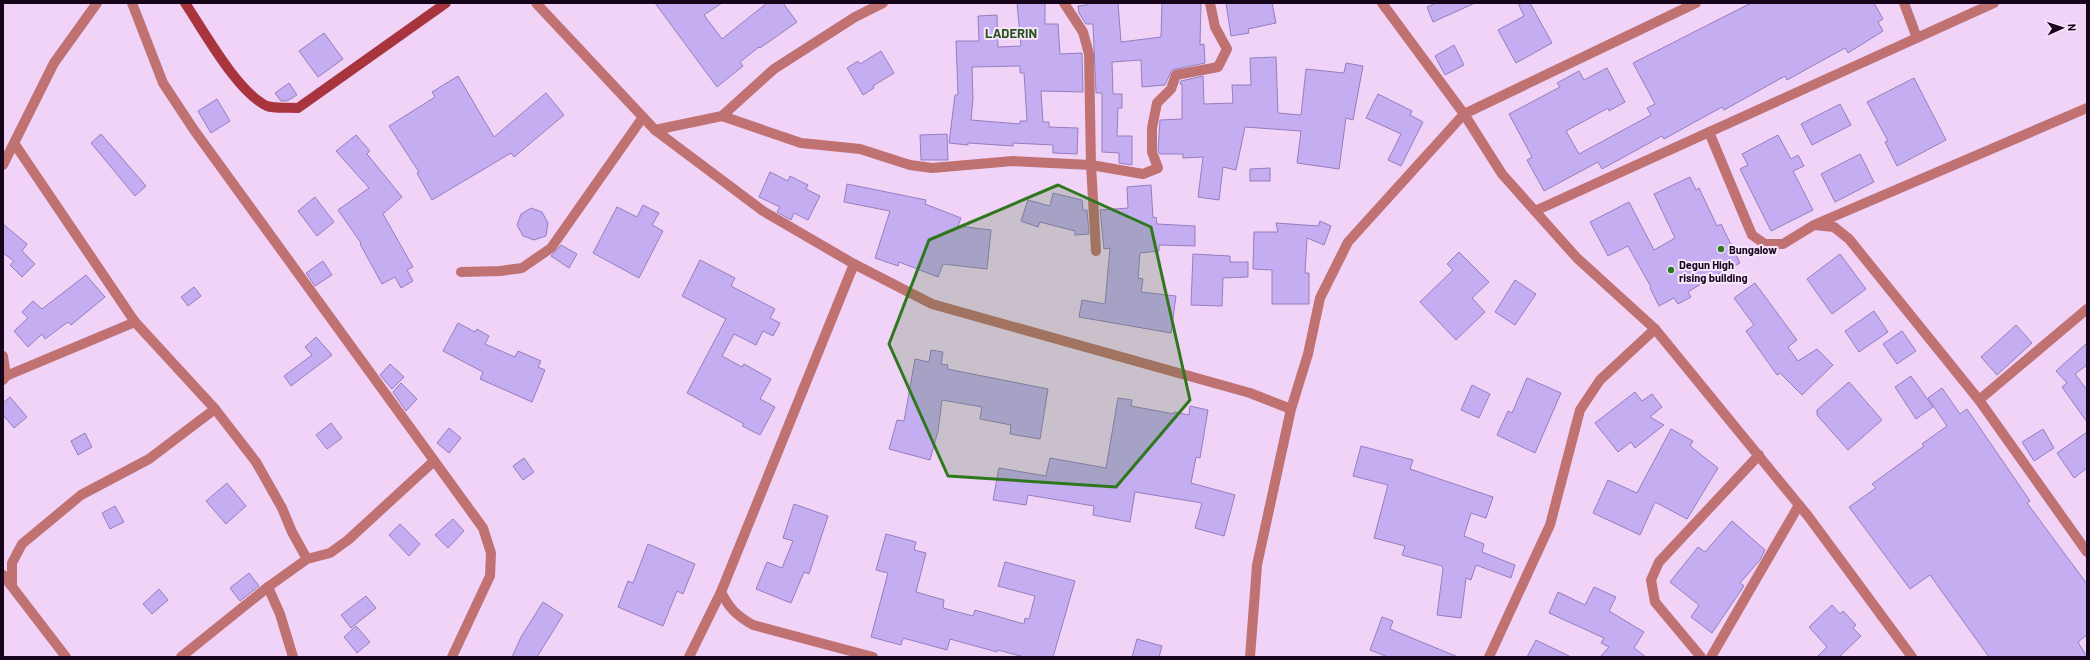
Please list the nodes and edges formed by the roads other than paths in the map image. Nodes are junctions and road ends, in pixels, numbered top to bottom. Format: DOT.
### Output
graph roads {
  1 [pos="97,3"];
  2 [pos="132,3"];
  3 [pos="185,3"];
  4 [pos="446,3"];
  5 [pos="536,3"];
  6 [pos="883,3"];
  7 [pos="1064,3"];
  8 [pos="1210,3"];
  9 [pos="1382,3"];
  10 [pos="1696,3"];
  11 [pos="1904,3"];
  12 [pos="1994,3"];
  13 [pos="1917,38"];
  14 [pos="2087,108"];
  15 [pos="1464,114"];
  16 [pos="722,116"];
  17 [pos="643,117"];
  18 [pos="655,130"];
  19 [pos="1709,132"];
  20 [pos="14,144"];
  21 [pos="1091,165"];
  22 [pos="3,166"];
  23 [pos="1535,211"];
  24 [pos="1814,225"];
  25 [pos="1096,251"];
  26 [pos="854,264"];
  27 [pos="461,272"];
  28 [pos="2087,309"];
  29 [pos="135,322"];
  30 [pos="1656,329"];
  31 [pos="3,356"];
  32 [pos="5,378"];
  33 [pos="1979,400"];
  34 [pos="215,409"];
  35 [pos="1291,409"];
  36 [pos="1759,455"];
  37 [pos="434,461"];
  38 [pos="1799,505"];
  39 [pos="2087,552"];
  40 [pos="306,559"];
  41 [pos="3,575"];
  42 [pos="12,585"];
  43 [pos="268,587"];
  44 [pos="721,592"];
  45 [pos="66,657"];
  46 [pos="181,657"];
  47 [pos="293,657"];
  48 [pos="452,657"];
  49 [pos="690,657"];
  50 [pos="873,657"];
  51 [pos="1250,657"];
  52 [pos="1489,657"];
  53 [pos="1701,657"];
  54 [pos="1711,657"];
  55 [pos="1912,657"];
  1 -- 20 [label="street"];
  2 -- 37 [label="street"];
  3 -- 4 [label="street"];
  5 -- 17 [label="street"];
  6 -- 16 [label="street"];
  7 -- 21 [label="street"];
  8 -- 21 [label="street"];
  9 -- 15 [label="street"];
  10 -- 15 [label="street"];
  11 -- 13 [label="street"];
  12 -- 13 [label="street"];
  13 -- 19 [label="street"];
  14 -- 24 [label="street"];
  15 -- 23 [label="street"];
  15 -- 35 [label="street"];
  16 -- 18 [label="street"];
  16 -- 21 [label="street"];
  17 -- 18 [label="street"];
  17 -- 27 [label="street"];
  18 -- 26 [label="street"];
  19 -- 23 [label="street"];
  19 -- 24 [label="street"];
  20 -- 22 [label="street"];
  20 -- 29 [label="street"];
  21 -- 25 [label="street"];
  23 -- 30 [label="street"];
  24 -- 33 [label="street"];
  26 -- 35 [label="street"];
  26 -- 44 [label="street"];
  28 -- 33 [label="street"];
  29 -- 32 [label="street"];
  29 -- 34 [label="street"];
  30 -- 36 [label="street"];
  30 -- 52 [label="street"];
  31 -- 32 [label="street"];
  33 -- 39 [label="street"];
  34 -- 40 [label="street"];
  34 -- 42 [label="street"];
  35 -- 51 [label="street"];
  36 -- 38 [label="street"];
  36 -- 53 [label="street"];
  37 -- 40 [label="street"];
  37 -- 48 [label="street"];
  38 -- 54 [label="street"];
  38 -- 55 [label="street"];
  40 -- 43 [label="street"];
  41 -- 42 [label="street"];
  42 -- 45 [label="street"];
  43 -- 46 [label="street"];
  43 -- 47 [label="street"];
  44 -- 49 [label="street"];
  44 -- 50 [label="street"];
}
